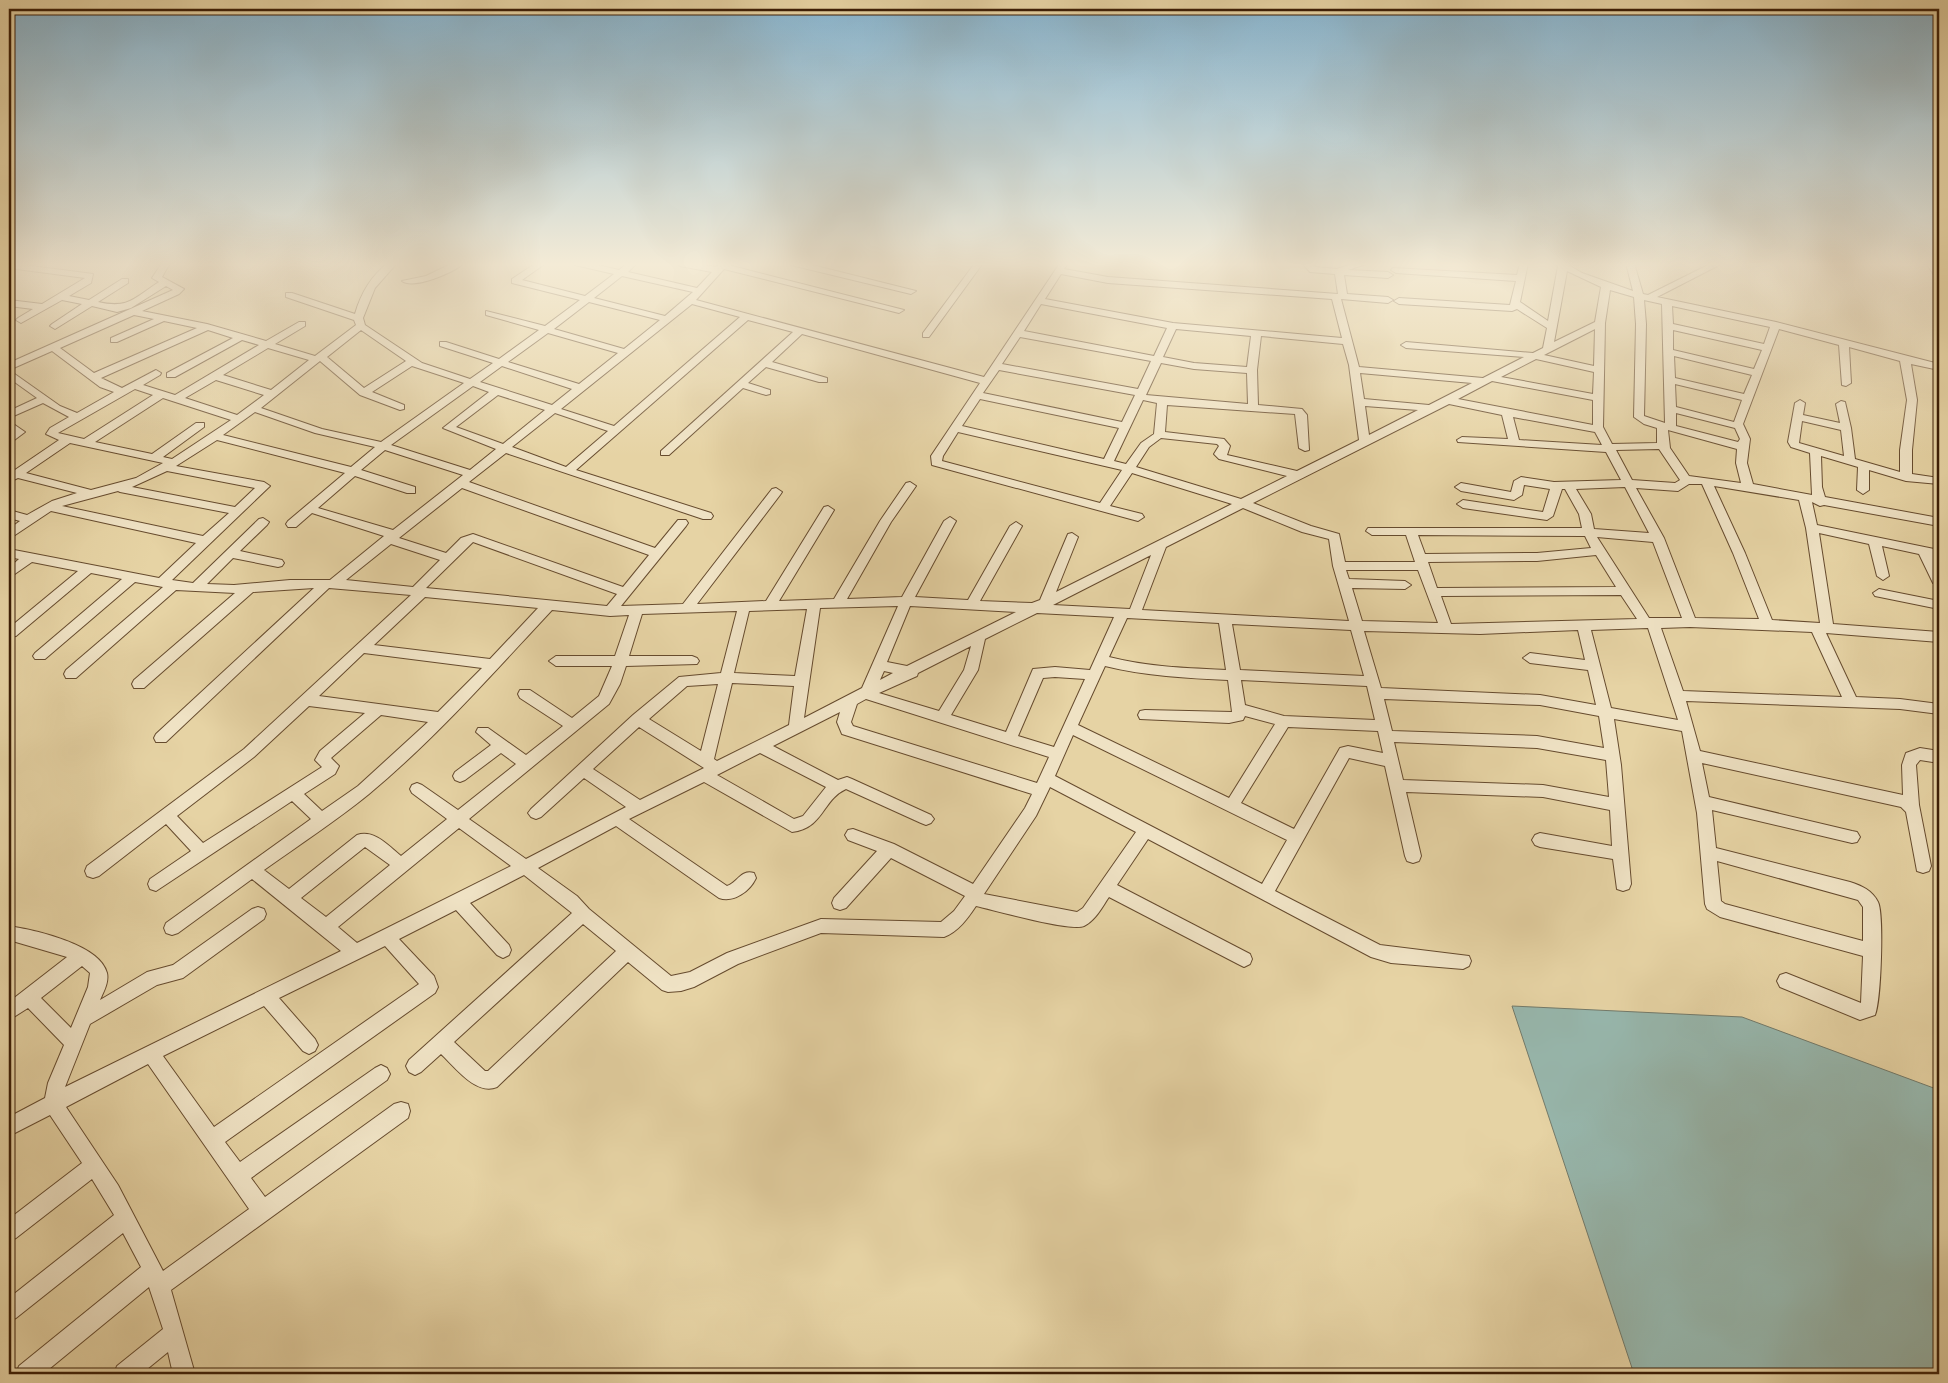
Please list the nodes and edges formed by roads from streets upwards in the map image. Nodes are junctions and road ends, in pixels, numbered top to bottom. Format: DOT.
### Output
graph roads {
  1 [pos="100,328"];
  2 [pos="142,328"];
  3 [pos="206,328"];
  4 [pos="209,328"];
  5 [pos="296,328"];
  6 [pos="353,328"];
  7 [pos="366,328"];
  8 [pos="536,328"];
  9 [pos="547,328"];
  10 [pos="656,328"];
  11 [pos="734,328"];
  12 [pos="788,328"];
  13 [pos="931,328"];
  14 [pos="1021,328"];
  15 [pos="1172,328"];
  16 [pos="1191,328"];
  17 [pos="1345,328"];
  18 [pos="1553,328"];
  19 [pos="1592,328"];
  20 [pos="1600,328"];
  21 [pos="1640,328"];
  22 [pos="1669,328"];
  23 [pos="1676,328"];
  24 [pos="1775,328"];
  25 [pos="1785,328"];
  26 [pos="544,330"];
  27 [pos="800,331"];
  28 [pos="1017,333"];
  29 [pos="1256,333"];
  30 [pos="926,335"];
  31 [pos="241,337"];
  32 [pos="114,340"];
  33 [pos="1348,340"];
  34 [pos="443,344"];
  35 [pos="1844,344"];
  36 [pos="268,345"];
  37 [pos="1406,345"];
  38 [pos="54,348"];
  39 [pos="1548,348"];
  40 [pos="1768,348"];
  41 [pos="625,352"];
  42 [pos="1670,352"];
  43 [pos="1536,356"];
  44 [pos="318,357"];
  45 [pos="1905,359"];
  46 [pos="1157,360"];
  47 [pos="411,362"];
  48 [pos="500,362"];
  49 [pos="764,363"];
  50 [pos="995,366"];
  51 [pos="9,367"];
  52 [pos="1939,367"];
  53 [pos="1252,370"];
  54 [pos="1355,370"];
  55 [pos="1600,370"];
  56 [pos="9,373"];
  57 [pos="156,373"];
  58 [pos="1758,373"];
  59 [pos="171,375"];
  60 [pos="214,376"];
  61 [pos="94,377"];
  62 [pos="1487,379"];
  63 [pos="823,380"];
  64 [pos="1671,380"];
  65 [pos="985,381"];
  66 [pos="471,383"];
  67 [pos="1846,383"];
  68 [pos="741,384"];
  69 [pos="134,385"];
  70 [pos="580,388"];
  71 [pos="496,391"];
  72 [pos="123,392"];
  73 [pos="766,392"];
  74 [pos="161,394"];
  75 [pos="272,394"];
  76 [pos="364,394"];
  77 [pos="1141,395"];
  78 [pos="976,396"];
  79 [pos="1600,398"];
  80 [pos="1748,398"];
  81 [pos="44,399"];
  82 [pos="176,399"];
  83 [pos="1447,400"];
  84 [pos="1162,401"];
  85 [pos="1359,402"];
  86 [pos="1800,404"];
  87 [pos="1841,404"];
  88 [pos="400,407"];
  89 [pos="1253,407"];
  90 [pos="1430,408"];
  91 [pos="255,409"];
  92 [pos="1672,409"];
  93 [pos="552,410"];
  94 [pos="1507,412"];
  95 [pos="9,415"];
  96 [pos="1798,416"];
  97 [pos="77,417"];
  98 [pos="239,420"];
  99 [pos="9,424"];
  100 [pos="200,425"];
  101 [pos="1125,426"];
  102 [pos="1738,426"];
  103 [pos="1667,427"];
  104 [pos="955,428"];
  105 [pos="1846,428"];
  106 [pos="1599,429"];
  107 [pos="616,430"];
  108 [pos="1159,435"];
  109 [pos="215,436"];
  110 [pos="68,439"];
  111 [pos="1462,440"];
  112 [pos="9,441"];
  113 [pos="1514,442"];
  114 [pos="86,443"];
  115 [pos="1365,443"];
  116 [pos="383,446"];
  117 [pos="1662,446"];
  118 [pos="1743,447"];
  119 [pos="505,448"];
  120 [pos="1305,448"];
  121 [pos="1610,448"];
  122 [pos="1815,451"];
  123 [pos="664,453"];
  124 [pos="154,458"];
  125 [pos="1850,460"];
  126 [pos="1109,462"];
  127 [pos="168,464"];
  128 [pos="1864,465"];
  129 [pos="1129,467"];
  130 [pos="352,471"];
  131 [pos="568,471"];
  132 [pos="471,474"];
  133 [pos="1299,475"];
  134 [pos="12,476"];
  135 [pos="1906,476"];
  136 [pos="1686,480"];
  137 [pos="1706,481"];
  138 [pos="1939,481"];
  139 [pos="460,483"];
  140 [pos="1630,483"];
  141 [pos="1562,485"];
  142 [pos="910,486"];
  143 [pos="1748,486"];
  144 [pos="1461,487"];
  145 [pos="118,488"];
  146 [pos="411,490"];
  147 [pos="1863,490"];
  148 [pos="776,492"];
  149 [pos="90,494"];
  150 [pos="1805,499"];
  151 [pos="1820,502"];
  152 [pos="1244,503"];
  153 [pos="1463,504"];
  154 [pos="50,507"];
  155 [pos="1103,507"];
  156 [pos="310,509"];
  157 [pos="828,510"];
  158 [pos="239,511"];
  159 [pos="9,514"];
  160 [pos="707,516"];
  161 [pos="1138,517"];
  162 [pos="30,520"];
  163 [pos="950,521"];
  164 [pos="263,522"];
  165 [pos="1939,522"];
  166 [pos="682,523"];
  167 [pos="292,524"];
  168 [pos="1016,526"];
  169 [pos="1812,528"];
  170 [pos="1372,531"];
  171 [pos="1410,531"];
  172 [pos="1589,532"];
  173 [pos="9,535"];
  174 [pos="391,537"];
  175 [pos="1072,537"];
  176 [pos="1658,538"];
  177 [pos="1874,540"];
  178 [pos="206,541"];
  179 [pos="1160,546"];
  180 [pos="1599,551"];
  181 [pos="1924,551"];
  182 [pos="9,553"];
  183 [pos="230,553"];
  184 [pos="657,553"];
  185 [pos="1939,554"];
  186 [pos="30,557"];
  187 [pos="448,558"];
  188 [pos="1422,562"];
  189 [pos="278,563"];
  190 [pos="1339,566"];
  191 [pos="89,568"];
  192 [pos="9,574"];
  193 [pos="1883,576"];
  194 [pos="133,577"];
  195 [pos="1344,583"];
  196 [pos="167,584"];
  197 [pos="330,584"];
  198 [pos="1939,584"];
  199 [pos="1405,585"];
  200 [pos="194,588"];
  201 [pos="249,588"];
  202 [pos="1624,591"];
  203 [pos="418,592"];
  204 [pos="625,592"];
  205 [pos="1433,592"];
  206 [pos="1879,593"];
  207 [pos="906,601"];
  208 [pos="814,604"];
  209 [pos="837,604"];
  210 [pos="972,604"];
  211 [pos="1939,604"];
  212 [pos="770,605"];
  213 [pos="548,606"];
  214 [pos="744,607"];
  215 [pos="1040,607"];
  216 [pos="687,608"];
  217 [pos="637,610"];
  218 [pos="610,611"];
  219 [pos="1128,614"];
  220 [pos="1225,619"];
  221 [pos="1649,622"];
  222 [pos="1690,622"];
  223 [pos="1767,624"];
  224 [pos="1583,625"];
  225 [pos="1357,626"];
  226 [pos="1446,628"];
  227 [pos="1822,628"];
  228 [pos="11,633"];
  229 [pos="1939,637"];
  230 [pos="978,639"];
  231 [pos="360,648"];
  232 [pos="40,656"];
  233 [pos="1530,658"];
  234 [pos="692,660"];
  235 [pos="1102,660"];
  236 [pos="556,661"];
  237 [pos="620,661"];
  238 [pos="493,664"];
  239 [pos="880,665"];
  240 [pos="1595,666"];
  241 [pos="912,672"];
  242 [pos="71,674"];
  243 [pos="1094,675"];
  244 [pos="1234,675"];
  245 [pos="728,678"];
  246 [pos="801,680"];
  247 [pos="139,684"];
  248 [pos="1374,687"];
  249 [pos="525,694"];
  250 [pos="868,694"];
  251 [pos="1679,696"];
  252 [pos="306,700"];
  253 [pos="851,702"];
  254 [pos="1852,703"];
  255 [pos="1239,708"];
  256 [pos="379,709"];
  257 [pos="1939,709"];
  258 [pos="1605,710"];
  259 [pos="1145,715"];
  260 [pos="442,718"];
  261 [pos="942,718"];
  262 [pos="638,719"];
  263 [pos="1284,721"];
  264 [pos="574,726"];
  265 [pos="1070,727"];
  266 [pos="1688,727"];
  267 [pos="796,730"];
  268 [pos="1384,731"];
  269 [pos="482,732"];
  270 [pos="161,738"];
  271 [pos="1010,739"];
  272 [pos="501,745"];
  273 [pos="762,747"];
  274 [pos="1058,754"];
  275 [pos="1693,754"];
  276 [pos="1613,755"];
  277 [pos="1939,757"];
  278 [pos="1392,761"];
  279 [pos="526,763"];
  280 [pos="710,769"];
  281 [pos="583,770"];
  282 [pos="460,776"];
  283 [pos="1045,785"];
  284 [pos="837,786"];
  285 [pos="1398,786"];
  286 [pos="417,789"];
  287 [pos="294,794"];
  288 [pos="1703,802"];
  289 [pos="1617,805"];
  290 [pos="1910,805"];
  291 [pos="1232,806"];
  292 [pos="640,808"];
  293 [pos="536,813"];
  294 [pos="167,815"];
  295 [pos="456,819"];
  296 [pos="617,819"];
  297 [pos="926,819"];
  298 [pos="321,820"];
  299 [pos="1146,830"];
  300 [pos="853,835"];
  301 [pos="1852,837"];
  302 [pos="1298,838"];
  303 [pos="1540,840"];
  304 [pos="890,849"];
  305 [pos="202,852"];
  306 [pos="1710,853"];
  307 [pos="1620,854"];
  308 [pos="1413,856"];
  309 [pos="400,864"];
  310 [pos="1923,866"];
  311 [pos="527,868"];
  312 [pos="92,870"];
  313 [pos="252,870"];
  314 [pos="748,878"];
  315 [pos="156,884"];
  316 [pos="1623,884"];
  317 [pos="1106,887"];
  318 [pos="1266,892"];
  319 [pos="974,896"];
  320 [pos="289,898"];
  321 [pos="457,900"];
  322 [pos="840,903"];
  323 [pos="258,914"];
  324 [pos="583,914"];
  325 [pos="326,926"];
  326 [pos="172,928"];
  327 [pos="9,933"];
  328 [pos="388,938"];
  329 [pos="503,950"];
  330 [pos="628,951"];
  331 [pos="1872,951"];
  332 [pos="356,953"];
  333 [pos="82,956"];
  334 [pos="1244,959"];
  335 [pos="1463,961"];
  336 [pos="1786,981"];
  337 [pos="266,996"];
  338 [pos="29,997"];
  339 [pos="9,1012"];
  340 [pos="86,1018"];
  341 [pos="441,1042"];
  342 [pos="74,1043"];
  343 [pos="309,1045"];
  344 [pos="151,1054"];
  345 [pos="415,1066"];
  346 [pos="381,1074"];
  347 [pos="53,1104"];
  348 [pos="401,1110"];
  349 [pos="11,1122"];
  350 [pos="212,1140"];
  351 [pos="94,1166"];
  352 [pos="238,1175"];
  353 [pos="263,1211"];
  354 [pos="125,1219"];
  355 [pos="9,1231"];
  356 [pos="156,1278"];
  357 [pos="9,1311"];
  358 [pos="174,1333"];
  359 [pos="27,1374"];
  360 [pos="125,1374"];
  361 [pos="184,1374"];
  1 -- 38 [label="street"];
  2 -- 32 [label="street"];
  3 -- 61 [label="street"];
  4 -- 31 [label="street"];
  5 -- 36 [label="street"];
  6 -- 44 [label="street"];
  7 -- 47 [label="street"];
  8 -- 26 [label="street"];
  9 -- 26 [label="street"];
  10 -- 41 [label="street"];
  11 -- 107 [label="street"];
  12 -- 27 [label="street"];
  13 -- 30 [label="street"];
  14 -- 28 [label="street"];
  15 -- 46 [label="street"];
  16 -- 29 [label="street"];
  17 -- 33 [label="street"];
  18 -- 39 [label="street"];
  19 -- 39 [label="street"];
  20 -- 55 [label="street"];
  21 -- 103 [label="street"];
  22 -- 42 [label="street"];
  23 -- 40 [label="street"];
  24 -- 40 [label="street"];
  25 -- 35 [label="street"];
  26 -- 41 [label="street"];
  26 -- 48 [label="street"];
  27 -- 49 [label="street"];
  27 -- 65 [label="street"];
  28 -- 46 [label="street"];
  28 -- 50 [label="street"];
  29 -- 33 [label="street"];
  29 -- 53 [label="street"];
  31 -- 36 [label="street"];
  31 -- 59 [label="street"];
  33 -- 54 [label="street"];
  34 -- 48 [label="street"];
  35 -- 45 [label="street"];
  35 -- 67 [label="street"];
  36 -- 44 [label="street"];
  36 -- 60 [label="street"];
  37 -- 43 [label="street"];
  38 -- 51 [label="street"];
  38 -- 61 [label="street"];
  39 -- 43 [label="street"];
  40 -- 58 [label="street"];
  41 -- 70 [label="street"];
  42 -- 58 [label="street"];
  42 -- 64 [label="street"];
  43 -- 55 [label="street"];
  43 -- 62 [label="street"];
  44 -- 75 [label="street"];
  44 -- 76 [label="street"];
  45 -- 52 [label="street"];
  45 -- 135 [label="street"];
  46 -- 53 [label="street"];
  46 -- 77 [label="street"];
  47 -- 66 [label="street"];
  47 -- 76 [label="street"];
  48 -- 66 [label="street"];
  48 -- 70 [label="street"];
  49 -- 63 [label="street"];
  49 -- 68 [label="street"];
  50 -- 65 [label="street"];
  50 -- 77 [label="street"];
  53 -- 89 [label="street"];
  54 -- 62 [label="street"];
  54 -- 85 [label="street"];
  55 -- 79 [label="street"];
  56 -- 81 [label="street"];
  57 -- 69 [label="street"];
  58 -- 80 [label="street"];
  60 -- 75 [label="street"];
  60 -- 82 [label="street"];
  61 -- 72 [label="street"];
  62 -- 79 [label="street"];
  62 -- 83 [label="street"];
  64 -- 80 [label="street"];
  64 -- 92 [label="street"];
  65 -- 78 [label="street"];
  66 -- 71 [label="street"];
  66 -- 116 [label="street"];
  68 -- 73 [label="street"];
  68 -- 123 [label="street"];
  69 -- 72 [label="street"];
  69 -- 74 [label="street"];
  70 -- 93 [label="street"];
  71 -- 93 [label="street"];
  71 -- 119 [label="street"];
  72 -- 97 [label="street"];
  74 -- 82 [label="street"];
  74 -- 114 [label="street"];
  75 -- 91 [label="street"];
  76 -- 88 [label="street"];
  77 -- 84 [label="street"];
  77 -- 101 [label="street"];
  78 -- 101 [label="street"];
  78 -- 104 [label="street"];
  79 -- 106 [label="street"];
  80 -- 102 [label="street"];
  81 -- 95 [label="street"];
  81 -- 97 [label="street"];
  82 -- 98 [label="street"];
  83 -- 90 [label="street"];
  83 -- 94 [label="street"];
  84 -- 89 [label="street"];
  84 -- 108 [label="street"];
  85 -- 90 [label="street"];
  85 -- 115 [label="street"];
  86 -- 96 [label="street"];
  87 -- 105 [label="street"];
  89 -- 120 [label="street"];
  90 -- 115 [label="street"];
  91 -- 98 [label="street"];
  91 -- 116 [label="street"];
  92 -- 102 [label="street"];
  92 -- 103 [label="street"];
  93 -- 107 [label="street"];
  93 -- 119 [label="street"];
  94 -- 106 [label="street"];
  94 -- 113 [label="street"];
  96 -- 105 [label="street"];
  96 -- 122 [label="street"];
  97 -- 110 [label="street"];
  98 -- 109 [label="street"];
  99 -- 112 [label="street"];
  100 -- 124 [label="street"];
  101 -- 126 [label="street"];
  102 -- 118 [label="street"];
  103 -- 117 [label="street"];
  103 -- 118 [label="street"];
  104 -- 126 [label="street"];
  104 -- 155 [label="street"];
  105 -- 125 [label="street"];
  106 -- 121 [label="street"];
  107 -- 131 [label="street"];
  108 -- 129 [label="street"];
  108 -- 133 [label="street"];
  109 -- 127 [label="street"];
  109 -- 130 [label="street"];
  110 -- 114 [label="street"];
  110 -- 134 [label="street"];
  111 -- 113 [label="street"];
  113 -- 121 [label="street"];
  114 -- 124 [label="street"];
  115 -- 133 [label="street"];
  116 -- 130 [label="street"];
  116 -- 132 [label="street"];
  117 -- 121 [label="street"];
  117 -- 136 [label="street"];
  118 -- 143 [label="street"];
  119 -- 131 [label="street"];
  119 -- 132 [label="street"];
  121 -- 140 [label="street"];
  122 -- 125 [label="street"];
  122 -- 151 [label="street"];
  124 -- 127 [label="street"];
  125 -- 128 [label="street"];
  126 -- 129 [label="street"];
  127 -- 145 [label="street"];
  127 -- 158 [label="street"];
  128 -- 135 [label="street"];
  128 -- 147 [label="street"];
  129 -- 152 [label="street"];
  129 -- 155 [label="street"];
  130 -- 146 [label="street"];
  130 -- 156 [label="street"];
  131 -- 160 [label="street"];
  132 -- 139 [label="street"];
  133 -- 152 [label="street"];
  134 -- 149 [label="street"];
  135 -- 138 [label="street"];
  136 -- 137 [label="street"];
  136 -- 140 [label="street"];
  137 -- 143 [label="street"];
  137 -- 223 [label="street"];
  139 -- 174 [label="street"];
  139 -- 184 [label="street"];
  140 -- 141 [label="street"];
  140 -- 176 [label="street"];
  141 -- 144 [label="street"];
  141 -- 153 [label="street"];
  141 -- 172 [label="street"];
  142 -- 209 [label="street"];
  143 -- 150 [label="street"];
  145 -- 149 [label="street"];
  145 -- 158 [label="street"];
  148 -- 216 [label="street"];
  149 -- 154 [label="street"];
  150 -- 151 [label="street"];
  150 -- 169 [label="street"];
  151 -- 165 [label="street"];
  152 -- 179 [label="street"];
  152 -- 190 [label="street"];
  154 -- 162 [label="street"];
  154 -- 178 [label="street"];
  155 -- 161 [label="street"];
  156 -- 167 [label="street"];
  156 -- 174 [label="street"];
  157 -- 212 [label="street"];
  158 -- 178 [label="street"];
  159 -- 162 [label="street"];
  162 -- 173 [label="street"];
  163 -- 207 [label="street"];
  164 -- 183 [label="street"];
  166 -- 184 [label="street"];
  168 -- 210 [label="street"];
  169 -- 177 [label="street"];
  169 -- 227 [label="street"];
  170 -- 171 [label="street"];
  171 -- 172 [label="street"];
  171 -- 188 [label="street"];
  172 -- 176 [label="street"];
  172 -- 180 [label="street"];
  174 -- 187 [label="street"];
  174 -- 197 [label="street"];
  175 -- 215 [label="street"];
  176 -- 222 [label="street"];
  177 -- 181 [label="street"];
  177 -- 193 [label="street"];
  178 -- 196 [label="street"];
  179 -- 215 [label="street"];
  179 -- 219 [label="street"];
  180 -- 188 [label="street"];
  180 -- 202 [label="street"];
  181 -- 185 [label="street"];
  181 -- 198 [label="street"];
  182 -- 186 [label="street"];
  183 -- 189 [label="street"];
  183 -- 200 [label="street"];
  184 -- 204 [label="street"];
  186 -- 191 [label="street"];
  186 -- 192 [label="street"];
  187 -- 203 [label="street"];
  187 -- 204 [label="street"];
  188 -- 190 [label="street"];
  188 -- 205 [label="street"];
  190 -- 195 [label="street"];
  191 -- 194 [label="street"];
  191 -- 228 [label="street"];
  194 -- 196 [label="street"];
  194 -- 232 [label="street"];
  195 -- 199 [label="street"];
  195 -- 225 [label="street"];
  196 -- 200 [label="street"];
  196 -- 242 [label="street"];
  197 -- 201 [label="street"];
  197 -- 203 [label="street"];
  197 -- 270 [label="street"];
  200 -- 201 [label="street"];
  201 -- 247 [label="street"];
  202 -- 205 [label="street"];
  202 -- 221 [label="street"];
  203 -- 213 [label="street"];
  203 -- 231 [label="street"];
  204 -- 218 [label="street"];
  205 -- 226 [label="street"];
  206 -- 211 [label="street"];
  207 -- 209 [label="street"];
  207 -- 210 [label="street"];
  207 -- 239 [label="street"];
  208 -- 209 [label="street"];
  208 -- 212 [label="street"];
  208 -- 246 [label="street"];
  210 -- 215 [label="street"];
  212 -- 214 [label="street"];
  213 -- 218 [label="street"];
  213 -- 238 [label="street"];
  214 -- 216 [label="street"];
  214 -- 245 [label="street"];
  215 -- 219 [label="street"];
  215 -- 230 [label="street"];
  216 -- 217 [label="street"];
  217 -- 218 [label="street"];
  217 -- 237 [label="street"];
  219 -- 220 [label="street"];
  219 -- 235 [label="street"];
  220 -- 225 [label="street"];
  220 -- 244 [label="street"];
  221 -- 222 [label="street"];
  221 -- 224 [label="street"];
  221 -- 251 [label="street"];
  222 -- 223 [label="street"];
  223 -- 227 [label="street"];
  224 -- 226 [label="street"];
  224 -- 240 [label="street"];
  225 -- 226 [label="street"];
  225 -- 248 [label="street"];
  227 -- 229 [label="street"];
  227 -- 254 [label="street"];
  230 -- 241 [label="street"];
  230 -- 261 [label="street"];
  231 -- 238 [label="street"];
  231 -- 252 [label="street"];
  233 -- 240 [label="street"];
  234 -- 237 [label="street"];
  235 -- 243 [label="street"];
  235 -- 244 [label="street"];
  236 -- 237 [label="street"];
  237 -- 264 [label="street"];
  238 -- 260 [label="street"];
  239 -- 241 [label="street"];
  239 -- 250 [label="street"];
  240 -- 258 [label="street"];
  241 -- 250 [label="street"];
  243 -- 265 [label="street"];
  243 -- 271 [label="street"];
  244 -- 248 [label="street"];
  244 -- 255 [label="street"];
  245 -- 246 [label="street"];
  245 -- 262 [label="street"];
  245 -- 280 [label="street"];
  246 -- 267 [label="street"];
  248 -- 258 [label="street"];
  248 -- 268 [label="street"];
  249 -- 264 [label="street"];
  250 -- 253 [label="street"];
  250 -- 261 [label="street"];
  251 -- 254 [label="street"];
  251 -- 266 [label="street"];
  252 -- 256 [label="street"];
  252 -- 294 [label="street"];
  253 -- 267 [label="street"];
  253 -- 283 [label="street"];
  254 -- 257 [label="street"];
  255 -- 259 [label="street"];
  255 -- 263 [label="street"];
  256 -- 260 [label="street"];
  256 -- 287 [label="street"];
  258 -- 266 [label="street"];
  258 -- 276 [label="street"];
  260 -- 298 [label="street"];
  261 -- 271 [label="street"];
  262 -- 280 [label="street"];
  262 -- 281 [label="street"];
  263 -- 268 [label="street"];
  263 -- 291 [label="street"];
  264 -- 279 [label="street"];
  265 -- 274 [label="street"];
  265 -- 291 [label="street"];
  266 -- 275 [label="street"];
  267 -- 273 [label="street"];
  268 -- 276 [label="street"];
  268 -- 278 [label="street"];
  269 -- 272 [label="street"];
  271 -- 274 [label="street"];
  272 -- 279 [label="street"];
  272 -- 282 [label="street"];
  273 -- 280 [label="street"];
  273 -- 284 [label="street"];
  274 -- 283 [label="street"];
  275 -- 288 [label="street"];
  275 -- 290 [label="street"];
  276 -- 289 [label="street"];
  277 -- 290 [label="street"];
  278 -- 285 [label="street"];
  278 -- 302 [label="street"];
  279 -- 295 [label="street"];
  280 -- 284 [label="street"];
  280 -- 292 [label="street"];
  281 -- 292 [label="street"];
  281 -- 293 [label="street"];
  283 -- 299 [label="street"];
  283 -- 319 [label="street"];
  284 -- 297 [label="street"];
  285 -- 289 [label="street"];
  285 -- 308 [label="street"];
  286 -- 295 [label="street"];
  287 -- 298 [label="street"];
  287 -- 305 [label="street"];
  288 -- 301 [label="street"];
  288 -- 306 [label="street"];
  289 -- 307 [label="street"];
  290 -- 310 [label="street"];
  291 -- 302 [label="street"];
  292 -- 296 [label="street"];
  294 -- 305 [label="street"];
  294 -- 312 [label="street"];
  295 -- 309 [label="street"];
  295 -- 311 [label="street"];
  296 -- 311 [label="street"];
  296 -- 314 [label="street"];
  298 -- 313 [label="street"];
  299 -- 317 [label="street"];
  299 -- 318 [label="street"];
  300 -- 304 [label="street"];
  302 -- 318 [label="street"];
  303 -- 307 [label="street"];
  304 -- 319 [label="street"];
  304 -- 322 [label="street"];
  305 -- 315 [label="street"];
  306 -- 331 [label="street"];
  306 -- 331 [label="street"];
  307 -- 316 [label="street"];
  309 -- 320 [label="street"];
  309 -- 325 [label="street"];
  311 -- 321 [label="street"];
  311 -- 324 [label="street"];
  313 -- 320 [label="street"];
  313 -- 326 [label="street"];
  317 -- 319 [label="street"];
  317 -- 334 [label="street"];
  318 -- 335 [label="street"];
  319 -- 330 [label="street"];
  320 -- 325 [label="street"];
  321 -- 328 [label="street"];
  321 -- 329 [label="street"];
  323 -- 340 [label="street"];
  324 -- 330 [label="street"];
  324 -- 341 [label="street"];
  325 -- 332 [label="street"];
  327 -- 333 [label="street"];
  328 -- 332 [label="street"];
  328 -- 350 [label="street"];
  330 -- 341 [label="street"];
  331 -- 336 [label="street"];
  332 -- 337 [label="street"];
  333 -- 338 [label="street"];
  333 -- 340 [label="street"];
  337 -- 343 [label="street"];
  337 -- 344 [label="street"];
  338 -- 339 [label="street"];
  338 -- 342 [label="street"];
  340 -- 342 [label="street"];
  341 -- 345 [label="street"];
  342 -- 347 [label="street"];
  344 -- 347 [label="street"];
  344 -- 350 [label="street"];
  346 -- 352 [label="street"];
  347 -- 349 [label="street"];
  347 -- 351 [label="street"];
  348 -- 353 [label="street"];
  350 -- 352 [label="street"];
  351 -- 354 [label="street"];
  351 -- 355 [label="street"];
  352 -- 353 [label="street"];
  353 -- 356 [label="street"];
  354 -- 356 [label="street"];
  354 -- 357 [label="street"];
  356 -- 358 [label="street"];
  356 -- 359 [label="street"];
  358 -- 360 [label="street"];
  358 -- 361 [label="street"];
}
